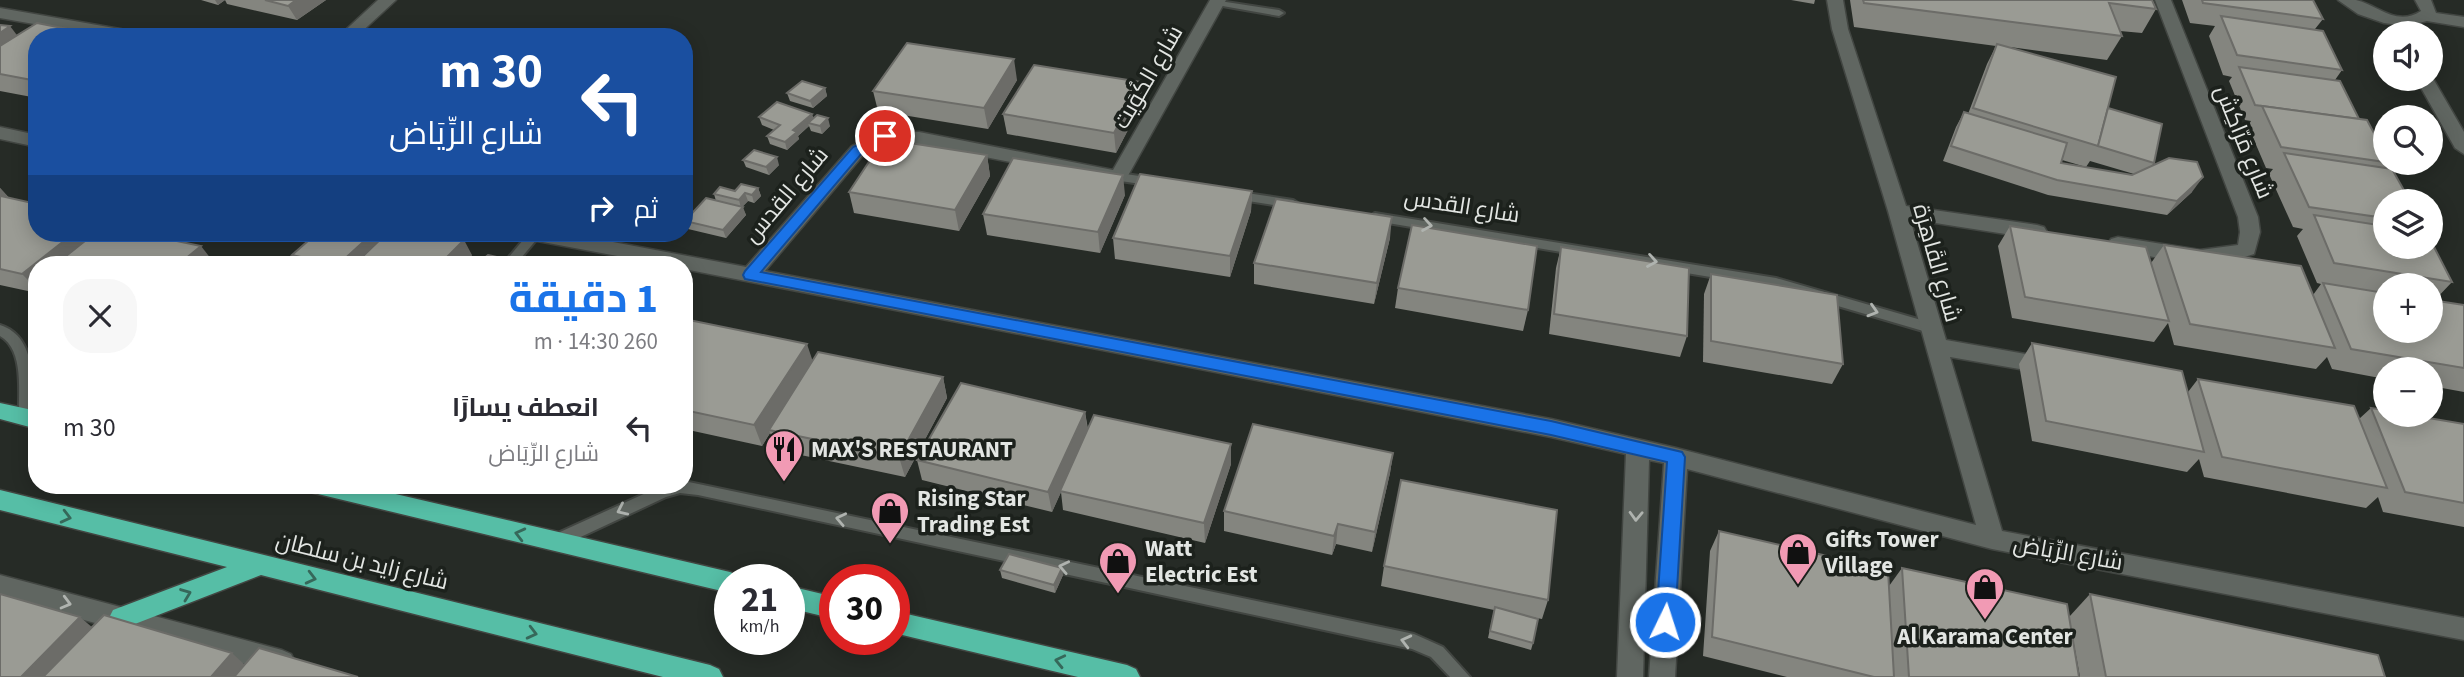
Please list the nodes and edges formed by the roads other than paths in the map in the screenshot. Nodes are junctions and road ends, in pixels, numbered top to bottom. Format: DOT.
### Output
graph roads {
  1 [pos="388,0"];
  2 [pos="1835,0"];
  3 [pos="2163,0"];
  4 [pos="2338,0"];
  5 [pos="2346,0"];
  6 [pos="1218,1"];
  7 [pos="2363,11"];
  8 [pos="0,13"];
  9 [pos="1279,13"];
  10 [pos="2420,17"];
  11 [pos="2373,21"];
  12 [pos="2464,22"];
  13 [pos="86,28"];
  14 [pos="356,28"];
  15 [pos="2432,91"];
  16 [pos="0,133"];
  17 [pos="28,139"];
  18 [pos="2464,148"];
  19 [pos="1118,177"];
  20 [pos="1172,185"];
  21 [pos="1214,192"];
  22 [pos="1310,207"];
  23 [pos="1898,211"];
  24 [pos="1364,215"];
  25 [pos="2057,235"];
  26 [pos="2097,241"];
  27 [pos="527,242"];
  28 [pos="580,242"];
  29 [pos="515,256"];
  30 [pos="652,256"];
  31 [pos="693,264"];
  32 [pos="750,275"];
  33 [pos="0,330"];
  34 [pos="1933,337"];
  35 [pos="2070,370"];
  36 [pos="28,394"];
  37 [pos="0,411"];
  38 [pos="28,418"];
  39 [pos="1638,448"];
  40 [pos="1676,457"];
  41 [pos="693,488"];
  42 [pos="386,494"];
  43 [pos="658,494"];
  44 [pos="0,500"];
  45 [pos="1992,539"];
  46 [pos="554,542"];
  47 [pos="260,565"];
  48 [pos="714,579"];
  49 [pos="0,586"];
  50 [pos="122,618"];
  51 [pos="910,626"];
  52 [pos="2464,629"];
  53 [pos="300,667"];
  54 [pos="710,677"];
  55 [pos="1127,677"];
  56 [pos="1461,677"];
  57 [pos="1630,677"];
  58 [pos="1662,677"];
  1 -- 14 [label="street"];
  2 -- 23 [label="street, شارع القَاهِرَة"];
  3 -- 26 [label="street, شارع مَرّاكِش"];
  4 -- 5 [label="street"];
  5 -- 7 [label="street"];
  6 -- 9 [label="lane"];
  6 -- 19 [label="street, شارع الكُوَيت"];
  7 -- 10 [label="street"];
  7 -- 11 [label="street"];
  8 -- 13 [label="street"];
  10 -- 12 [label="street"];
  15 -- 18 [label="street"];
  16 -- 17 [label="street"];
  19 -- 20 [label="lane, شارع القدس"];
  19 -- 32 [label="street, شارع القدس"];
  21 -- 22 [label="lane"];
  23 -- 25 [label="street"];
  23 -- 34 [label="street, شارع القَاهِرَة"];
  24 -- 34 [label="lane, شارع القدس, one-way"];
  27 -- 29 [label="lane"];
  28 -- 30 [label="street, شارع الرِّيَاض"];
  31 -- 32 [label="street, شارع الرِّيَاض"];
  32 -- 39 [label="street, شارع الرِّيَاض"];
  33 -- 36 [label="lane"];
  34 -- 35 [label="street"];
  34 -- 45 [label="street, شارع القَاهِرَة"];
  37 -- 38 [label="highway"];
  39 -- 40 [label="street, شارع الرِّيَاض"];
  39 -- 57 [label="street, one-way"];
  40 -- 45 [label="street, شارع الرِّيَاض"];
  40 -- 58 [label="street"];
  56 -- 41 [label="lane, one-way"];
  46 -- 42 [label="highway, one-way"];
  43 -- 46 [label="lane, one-way"];
  44 -- 47 [label="highway, شارع زايد بن سلطان, one-way"];
  45 -- 52 [label="street, شارع الرِّيَاض"];
  46 -- 48 [label="highway"];
  50 -- 47 [label="highway, one-way"];
  47 -- 54 [label="highway, شارع زايد بن سلطان, one-way"];
  49 -- 50 [label="street, one-way"];
  50 -- 53 [label="street"];
  55 -- 51 [label="highway, one-way"];
}
